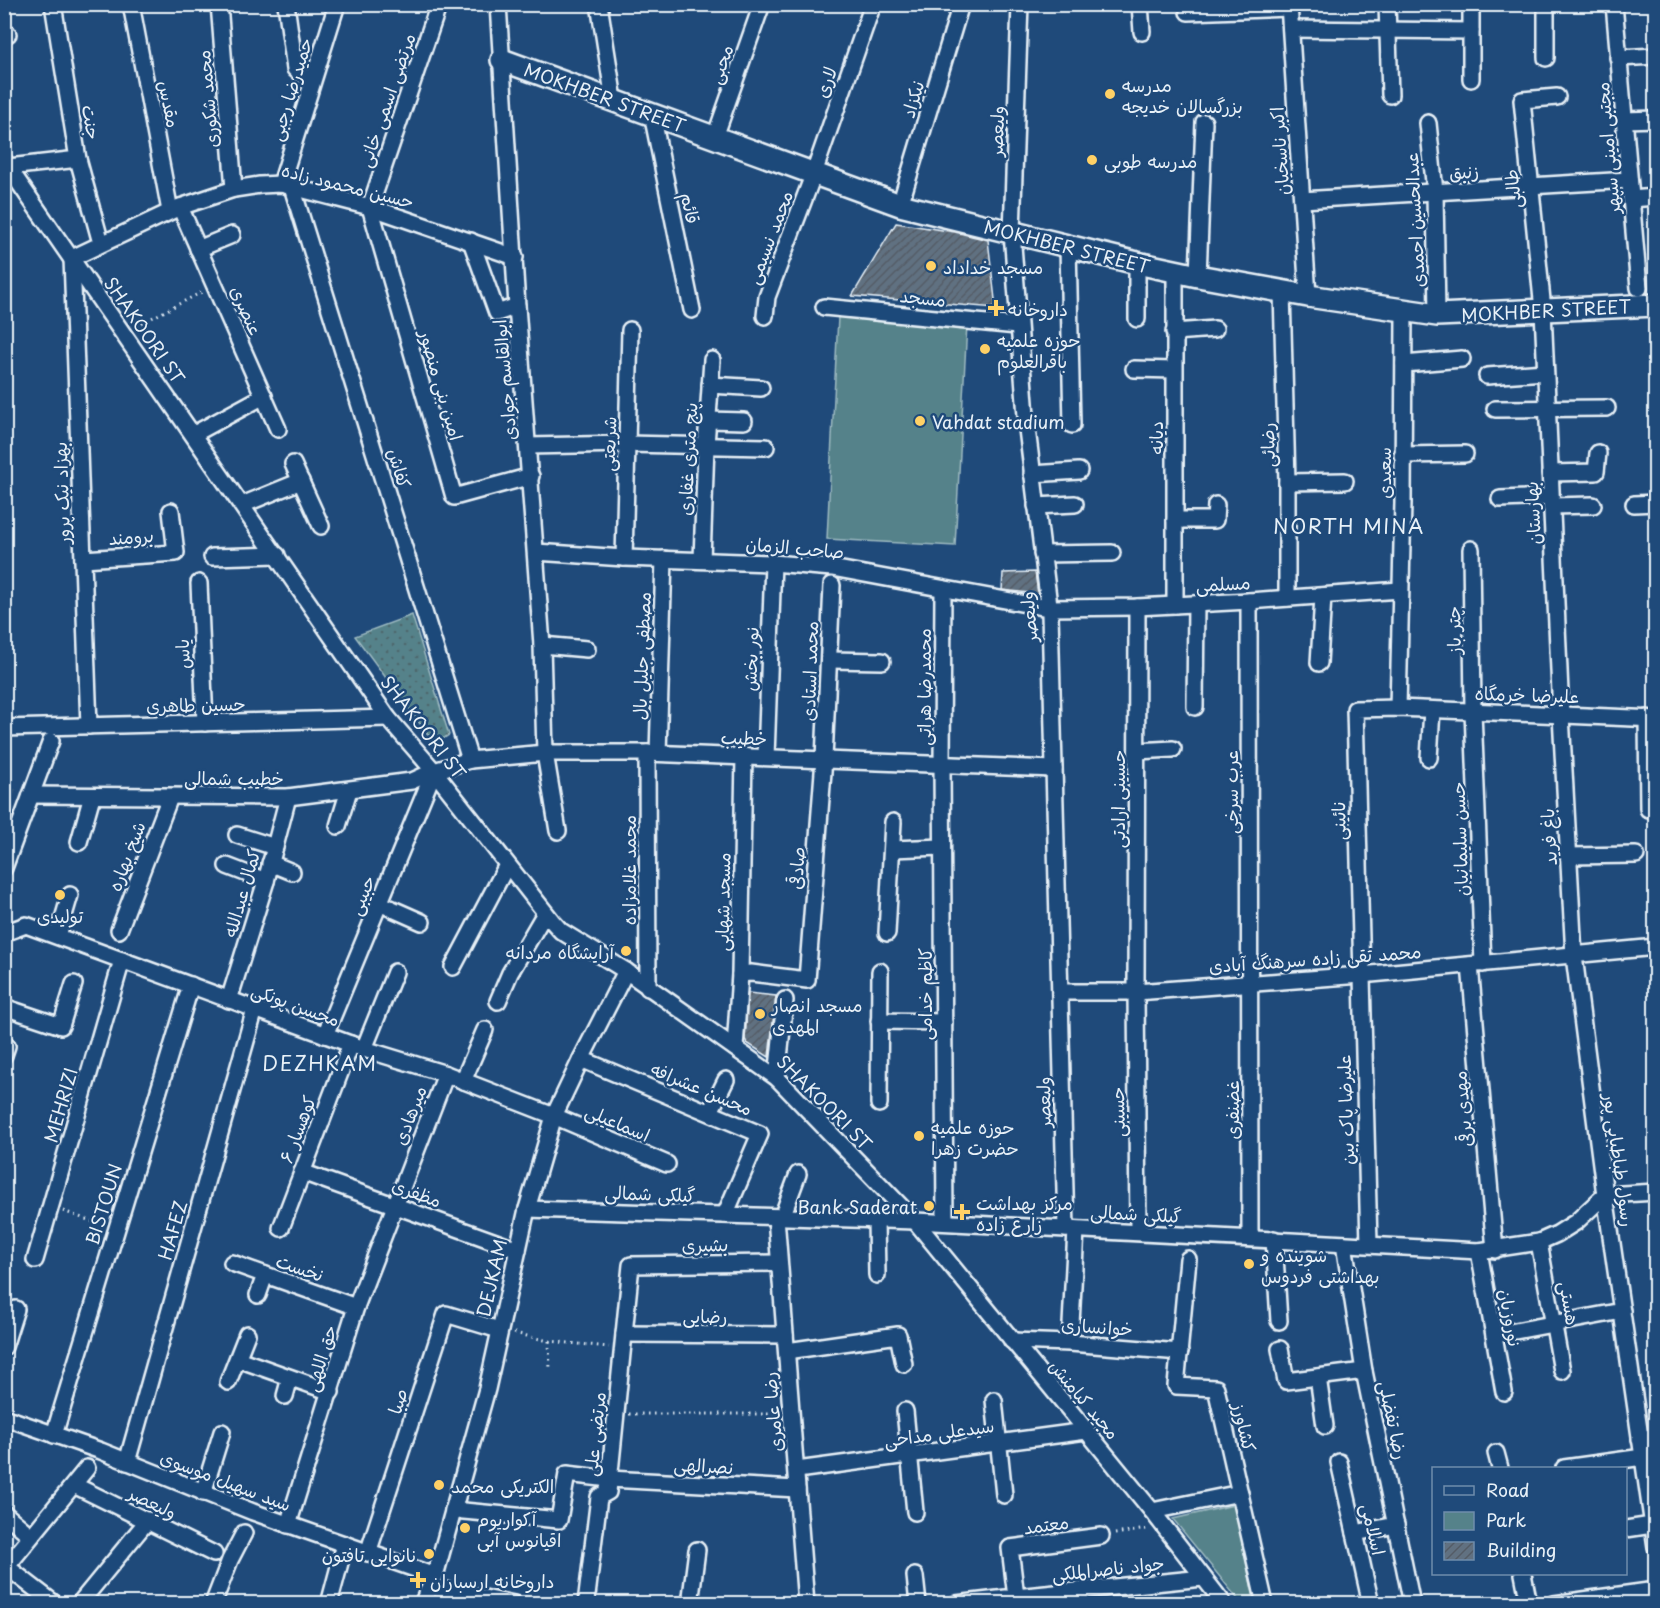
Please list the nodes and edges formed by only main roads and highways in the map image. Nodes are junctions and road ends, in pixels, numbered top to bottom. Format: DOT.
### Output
graph roads {
  1 [pos="502,60"];
  2 [pos="1656,305"];
  1 -- 2 [label="main road, MOKHBER STREET"];
}
